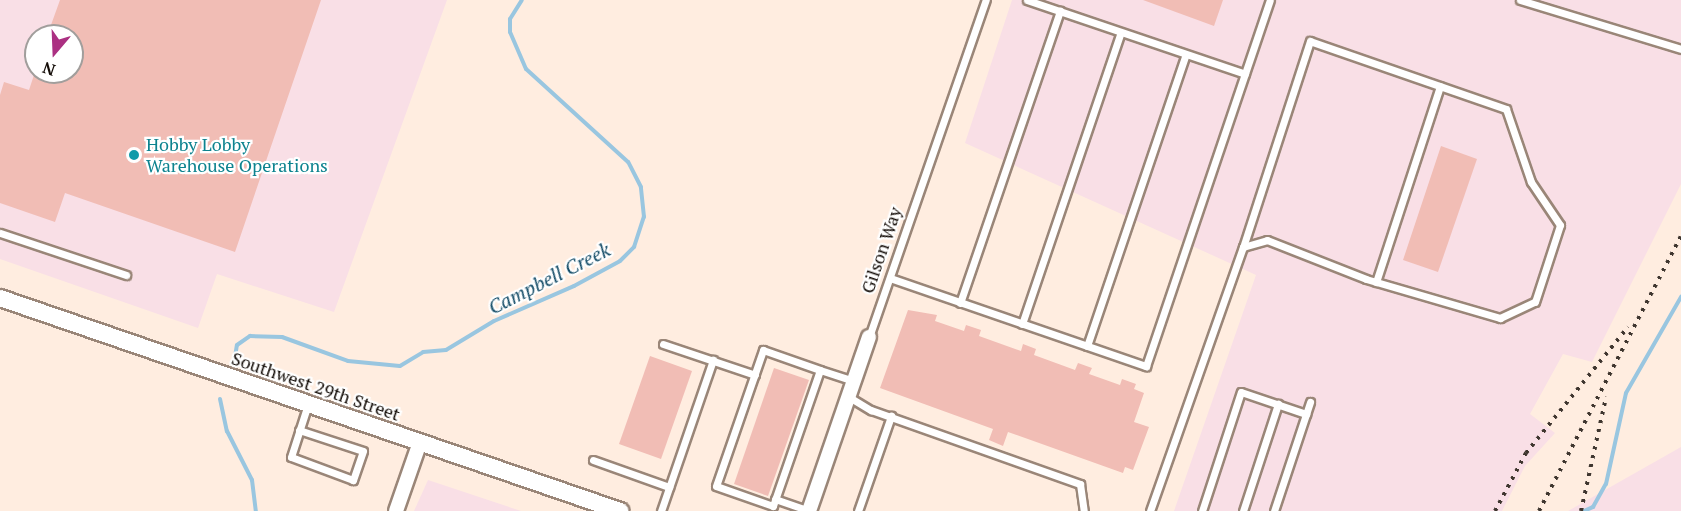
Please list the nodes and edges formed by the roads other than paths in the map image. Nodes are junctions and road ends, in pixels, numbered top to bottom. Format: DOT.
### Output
graph roads {
  1 [pos="986,0"];
  2 [pos="1027,0"];
  3 [pos="1270,0"];
  4 [pos="1520,0"];
  5 [pos="1060,11"];
  6 [pos="1121,32"];
  7 [pos="1681,49"];
  8 [pos="1186,54"];
  9 [pos="1245,74"];
  10 [pos="1440,86"];
  11 [pos="0,233"];
  12 [pos="1243,247"];
  13 [pos="126,275"];
  14 [pos="890,278"];
  15 [pos="1376,282"];
  16 [pos="0,298"];
  17 [pos="960,303"];
  18 [pos="1022,324"];
  19 [pos="869,338"];
  20 [pos="663,344"];
  21 [pos="1087,346"];
  22 [pos="713,360"];
  23 [pos="820,370"];
  24 [pos="755,375"];
  25 [pos="854,381"];
  26 [pos="849,397"];
  27 [pos="1310,402"];
  28 [pos="308,404"];
  29 [pos="1278,405"];
  30 [pos="1306,414"];
  31 [pos="891,416"];
  32 [pos="299,430"];
  33 [pos="420,442"];
  34 [pos="593,460"];
  35 [pos="669,487"];
  36 [pos="775,499"];
  37 [pos="396,511"];
  38 [pos="620,511"];
  39 [pos="661,511"];
  40 [pos="809,511"];
  41 [pos="858,511"];
  42 [pos="1084,511"];
  43 [pos="1150,511"];
  44 [pos="1202,511"];
  45 [pos="1243,511"];
  46 [pos="1274,511"];
  1 -- 14 [label="lane, Gilson Way"];
  2 -- 5 [label="lane"];
  3 -- 9 [label="lane"];
  4 -- 7 [label="lane"];
  5 -- 6 [label="lane"];
  5 -- 17 [label="lane"];
  6 -- 8 [label="lane"];
  6 -- 18 [label="lane"];
  8 -- 9 [label="lane"];
  8 -- 21 [label="lane"];
  9 -- 21 [label="lane"];
  10 -- 12 [label="lane"];
  10 -- 15 [label="lane"];
  10 -- 15 [label="lane"];
  11 -- 13 [label="lane"];
  12 -- 15 [label="lane"];
  12 -- 43 [label="lane"];
  14 -- 17 [label="lane"];
  14 -- 19 [label="lane, Gilson Way"];
  16 -- 28 [label="street, Southwest 29th Street"];
  17 -- 18 [label="lane"];
  18 -- 21 [label="lane"];
  19 -- 25 [label="street, Gilson Way"];
  20 -- 22 [label="lane"];
  22 -- 24 [label="lane"];
  22 -- 35 [label="lane"];
  23 -- 24 [label="lane"];
  23 -- 25 [label="lane"];
  23 -- 36 [label="lane"];
  24 -- 36 [label="lane"];
  25 -- 26 [label="street, Gilson Way"];
  26 -- 31 [label="lane"];
  26 -- 40 [label="street, Gilson Way"];
  27 -- 30 [label="lane"];
  28 -- 32 [label="lane"];
  28 -- 33 [label="street, Southwest 29th Street"];
  29 -- 30 [label="lane"];
  29 -- 44 [label="lane"];
  29 -- 45 [label="lane"];
  30 -- 46 [label="lane"];
  31 -- 41 [label="lane"];
  31 -- 42 [label="lane"];
  32 -- 32 [label="lane"];
  33 -- 37 [label="street"];
  33 -- 38 [label="street, Southwest 29th Street"];
  34 -- 35 [label="lane"];
  35 -- 39 [label="lane"];
  36 -- 40 [label="lane"];
}
